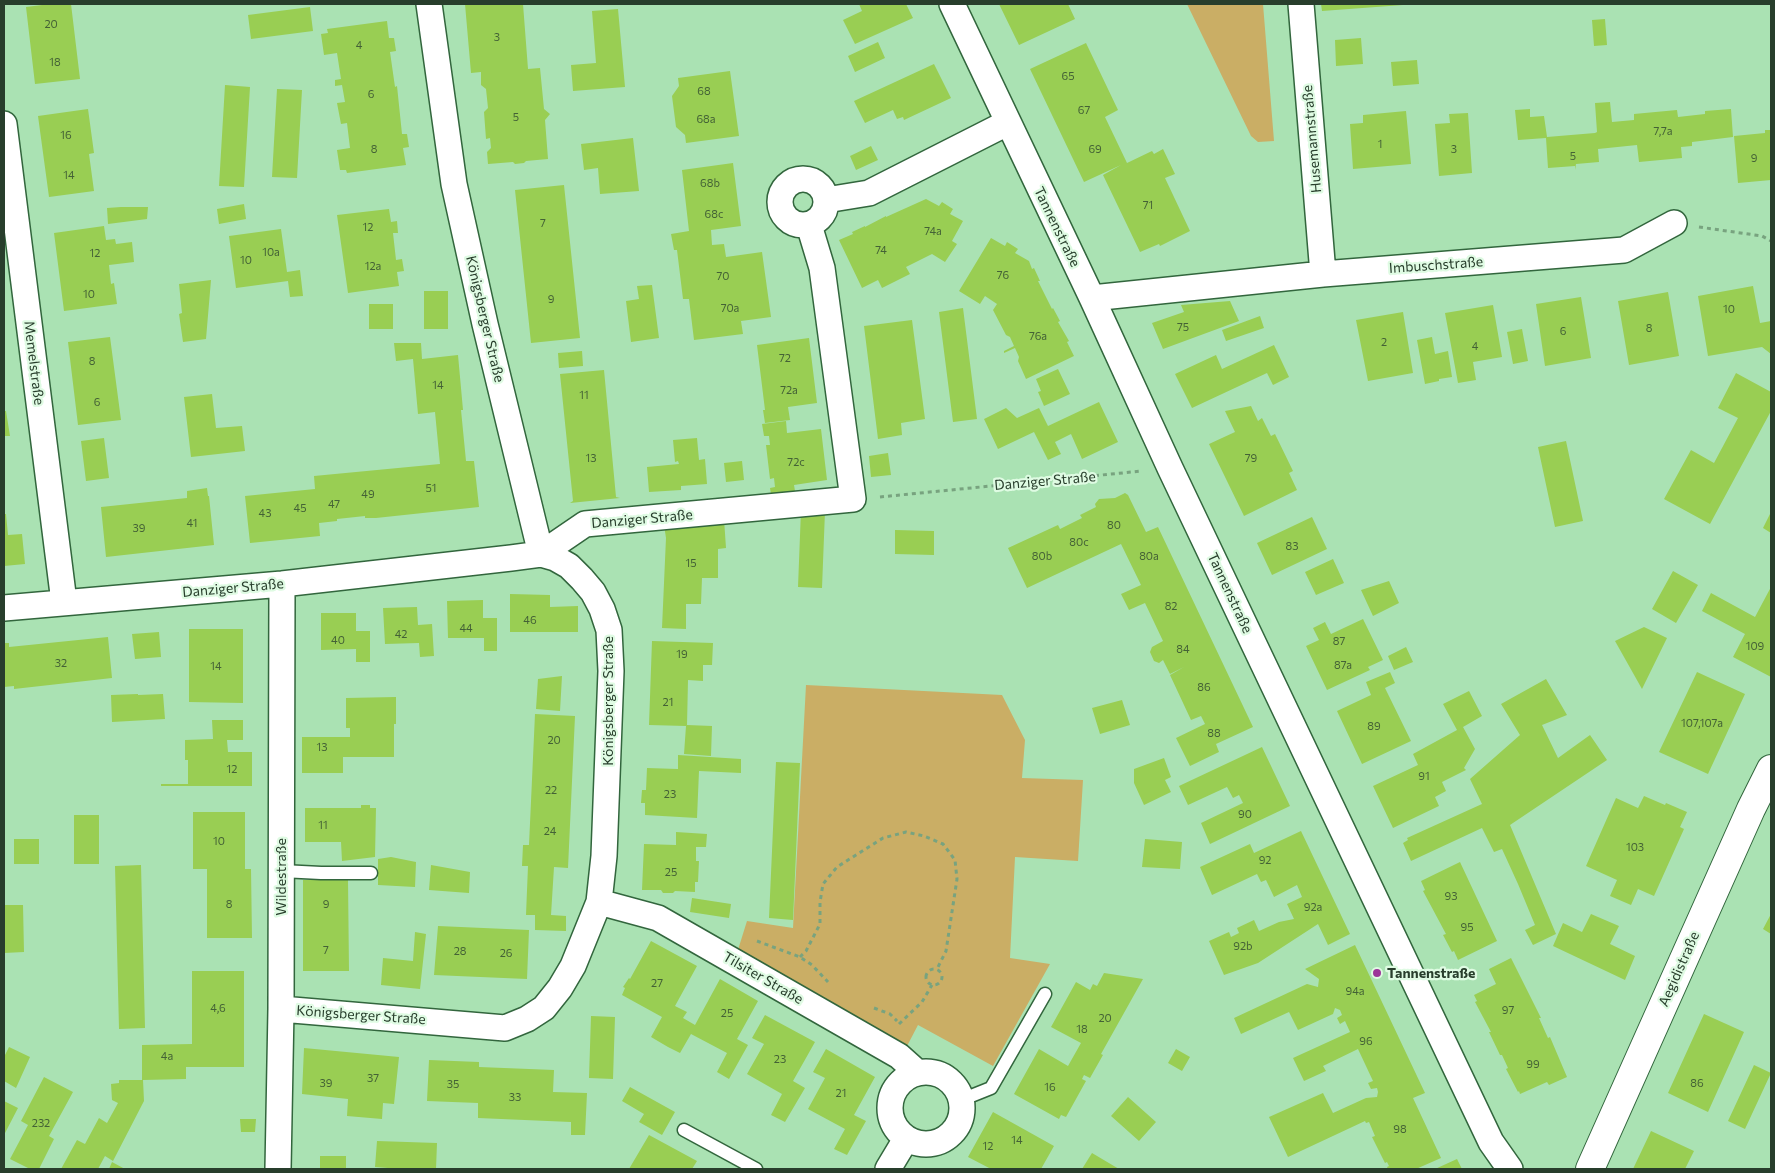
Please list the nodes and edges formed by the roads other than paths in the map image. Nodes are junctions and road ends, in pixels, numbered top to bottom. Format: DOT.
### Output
graph roads {
  1 [pos="429,4"];
  2 [pos="952,4"];
  3 [pos="1301,4"];
  4 [pos="1007,123"];
  5 [pos="4,124"];
  6 [pos="826,200"];
  7 [pos="1674,223"];
  8 [pos="809,225"];
  9 [pos="1323,274"];
  10 [pos="1092,298"];
  11 [pos="541,554"];
  12 [pos="282,584"];
  13 [pos="64,602"];
  14 [pos="4,608"];
  15 [pos="1771,769"];
  16 [pos="282,871"];
  17 [pos="371,873"];
  18 [pos="599,902"];
  19 [pos="1045,994"];
  20 [pos="281,1009"];
  21 [pos="918,1073"];
  22 [pos="961,1100"];
  23 [pos="684,1130"];
  24 [pos="906,1139"];
  25 [pos="278,1169"];
  26 [pos="756,1169"];
  27 [pos="888,1169"];
  28 [pos="1510,1169"];
  29 [pos="1590,1169"];
  1 -- 11 [label="street, Königsberger Straße"];
  2 -- 4 [label="street, Tannenstraße"];
  3 -- 9 [label="street, Husemannstraße"];
  4 -- 6 [label="street"];
  4 -- 10 [label="street, Tannenstraße"];
  5 -- 13 [label="street, Memelstraße"];
  6 -- 8 [label="street"];
  6 -- 8 [label="street"];
  7 -- 9 [label="street, Imbuschstraße"];
  8 -- 11 [label="street, Danziger Straße"];
  9 -- 10 [label="street, Imbuschstraße"];
  10 -- 28 [label="street, Tannenstraße"];
  11 -- 12 [label="street, Danziger Straße"];
  11 -- 18 [label="street, Königsberger Straße"];
  12 -- 13 [label="street, Danziger Straße"];
  12 -- 16 [label="street, Wildestraße"];
  13 -- 14 [label="street, Danziger Straße"];
  15 -- 29 [label="street, Aegidistraße"];
  16 -- 17 [label="lane"];
  16 -- 20 [label="street, Wildestraße"];
  18 -- 20 [label="street, Königsberger Straße"];
  18 -- 21 [label="street, Tilsiter Straße"];
  19 -- 22 [label="lane"];
  20 -- 25 [label="street, Wildestraße"];
  21 -- 22 [label="street"];
  21 -- 24 [label="street"];
  22 -- 24 [label="street"];
  23 -- 26 [label="lane"];
  24 -- 27 [label="street"];
}
